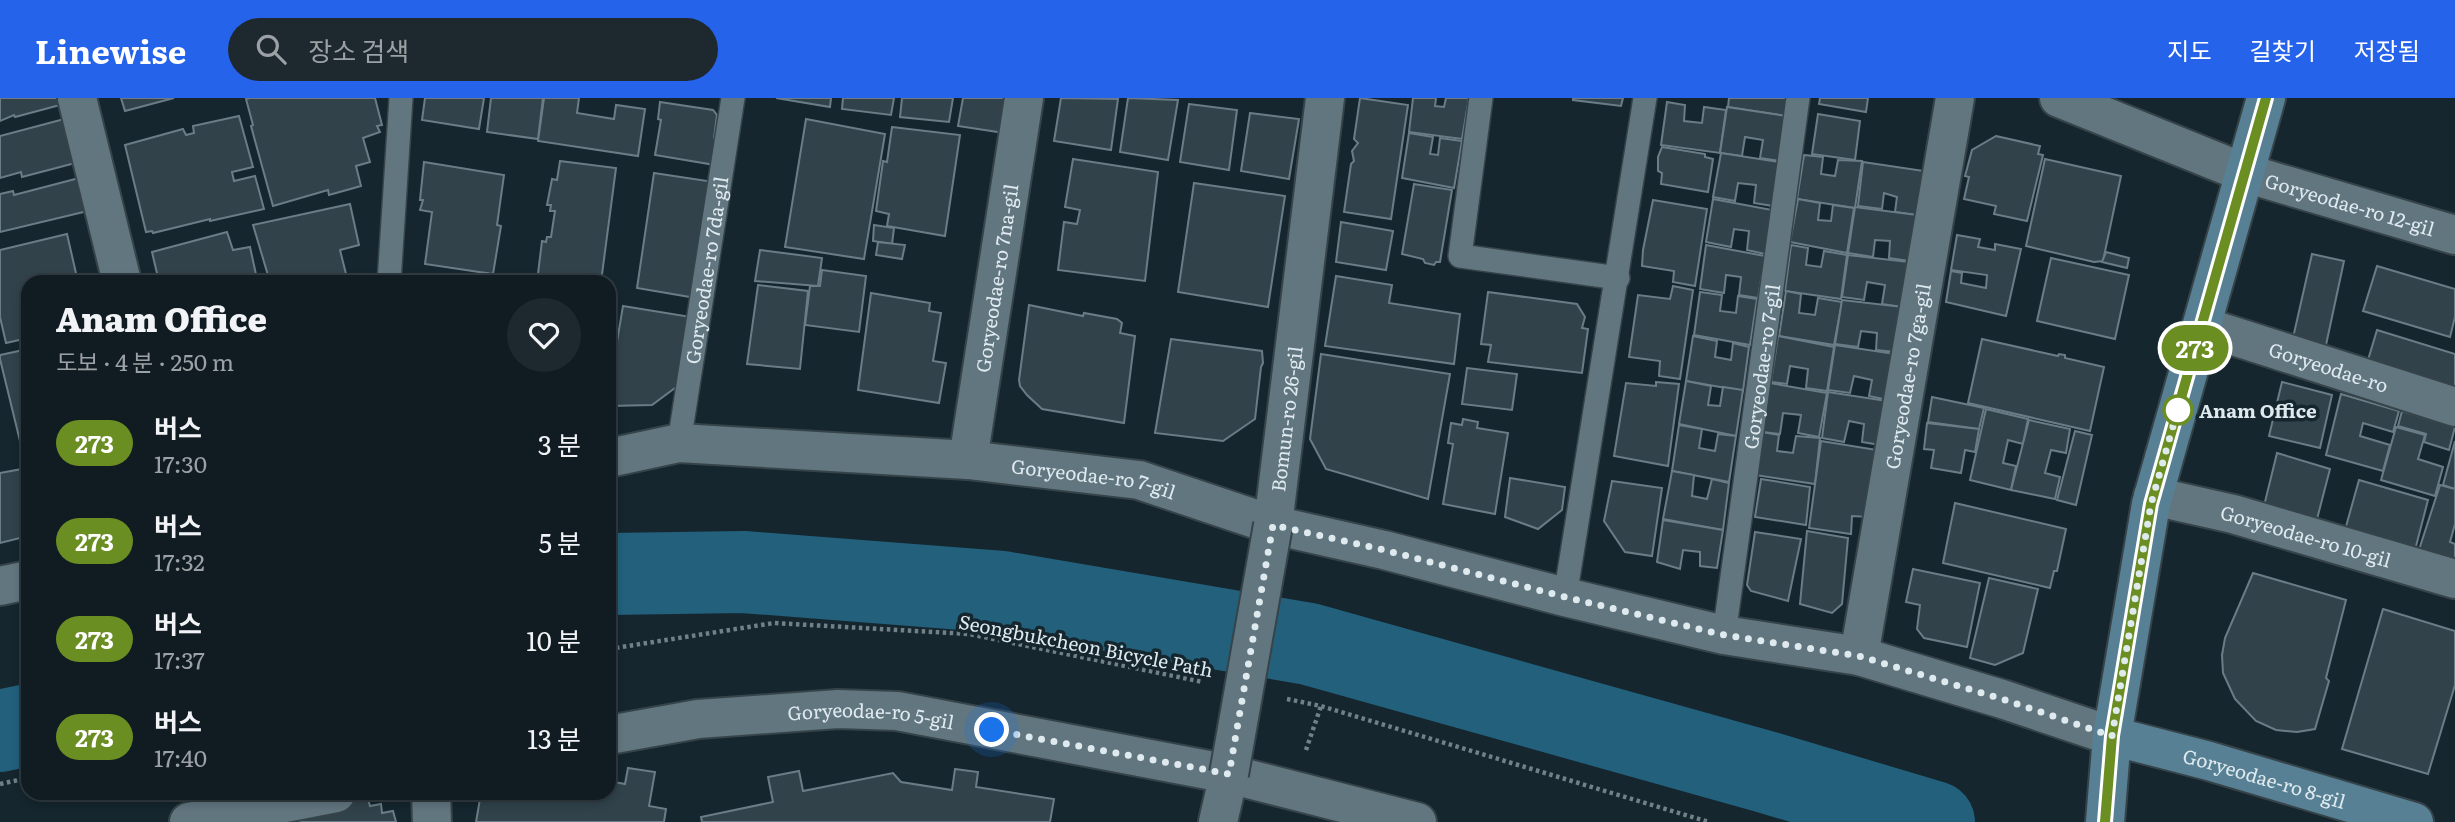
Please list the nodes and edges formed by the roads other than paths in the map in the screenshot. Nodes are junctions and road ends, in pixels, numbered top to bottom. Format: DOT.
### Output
graph roads {
  1 [pos="77,98"];
  2 [pos="401,98"];
  3 [pos="733,98"];
  4 [pos="1024,98"];
  5 [pos="1325,98"];
  6 [pos="1481,98"];
  7 [pos="1645,98"];
  8 [pos="1798,98"];
  9 [pos="1955,98"];
  10 [pos="2059,98"];
  11 [pos="2266,98"];
  12 [pos="2245,173"];
  13 [pos="2455,235"];
  14 [pos="120,275"];
  15 [pos="388,275"];
  16 [pos="1618,278"];
  17 [pos="2202,326"];
  18 [pos="2455,407"];
  19 [pos="678,443"];
  20 [pos="616,456"];
  21 [pos="968,460"];
  22 [pos="2153,496"];
  23 [pos="1273,525"];
  24 [pos="2455,579"];
  25 [pos="21,582"];
  26 [pos="0,586"];
  27 [pos="1565,597"];
  28 [pos="1724,635"];
  29 [pos="1859,656"];
  30 [pos="616,735"];
  31 [pos="2111,753"];
  32 [pos="1229,774"];
  33 [pos="301,800"];
  34 [pos="432,800"];
  35 [pos="189,822"];
  36 [pos="432,822"];
  37 [pos="1218,822"];
  38 [pos="1417,822"];
  39 [pos="2105,822"];
  40 [pos="2414,822"];
  1 -- 14 [label="street"];
  2 -- 15 [label="lane"];
  3 -- 19 [label="lane, Goryeodae-ro 7da-gil"];
  4 -- 21 [label="street, Goryeodae-ro 7na-gil"];
  5 -- 23 [label="street, Bomun-ro 26-gil"];
  6 -- 16 [label="lane"];
  7 -- 16 [label="lane"];
  8 -- 28 [label="lane, Goryeodae-ro 7-gil"];
  9 -- 29 [label="street, Goryeodae-ro 7ga-gil"];
  10 -- 12 [label="street, Goryeodae-ro 12-gil"];
  11 -- 12 [label="main road"];
  12 -- 13 [label="street, Goryeodae-ro 12-gil"];
  12 -- 17 [label="main road"];
  16 -- 27 [label="lane"];
  17 -- 18 [label="street, Goryeodae-ro"];
  17 -- 22 [label="main road"];
  19 -- 20 [label="street, Goryeodae-ro 7-gil"];
  19 -- 21 [label="street, Goryeodae-ro 7-gil"];
  21 -- 23 [label="street, Goryeodae-ro 7-gil"];
  22 -- 24 [label="street, Goryeodae-ro 10-gil"];
  22 -- 31 [label="main road"];
  23 -- 27 [label="street, Goryeodae-ro 7-gil"];
  23 -- 32 [label="street, Bomun-ro 26-gil, bridge"];
  25 -- 26 [label="street"];
  27 -- 28 [label="street, Goryeodae-ro 7-gil"];
  28 -- 29 [label="street, Goryeodae-ro 7-gil"];
  29 -- 31 [label="street, Goryeodae-ro 7-gil"];
  30 -- 32 [label="street, Goryeodae-ro 5-gil"];
  31 -- 39 [label="main road"];
  31 -- 40 [label="main road, Goryeodae-ro 8-gil"];
  32 -- 37 [label="street, Bomun-ro 26-gil"];
  32 -- 38 [label="street, Goryeodae-ro 5-gil"];
  33 -- 35 [label="street"];
  34 -- 36 [label="street"];
}
